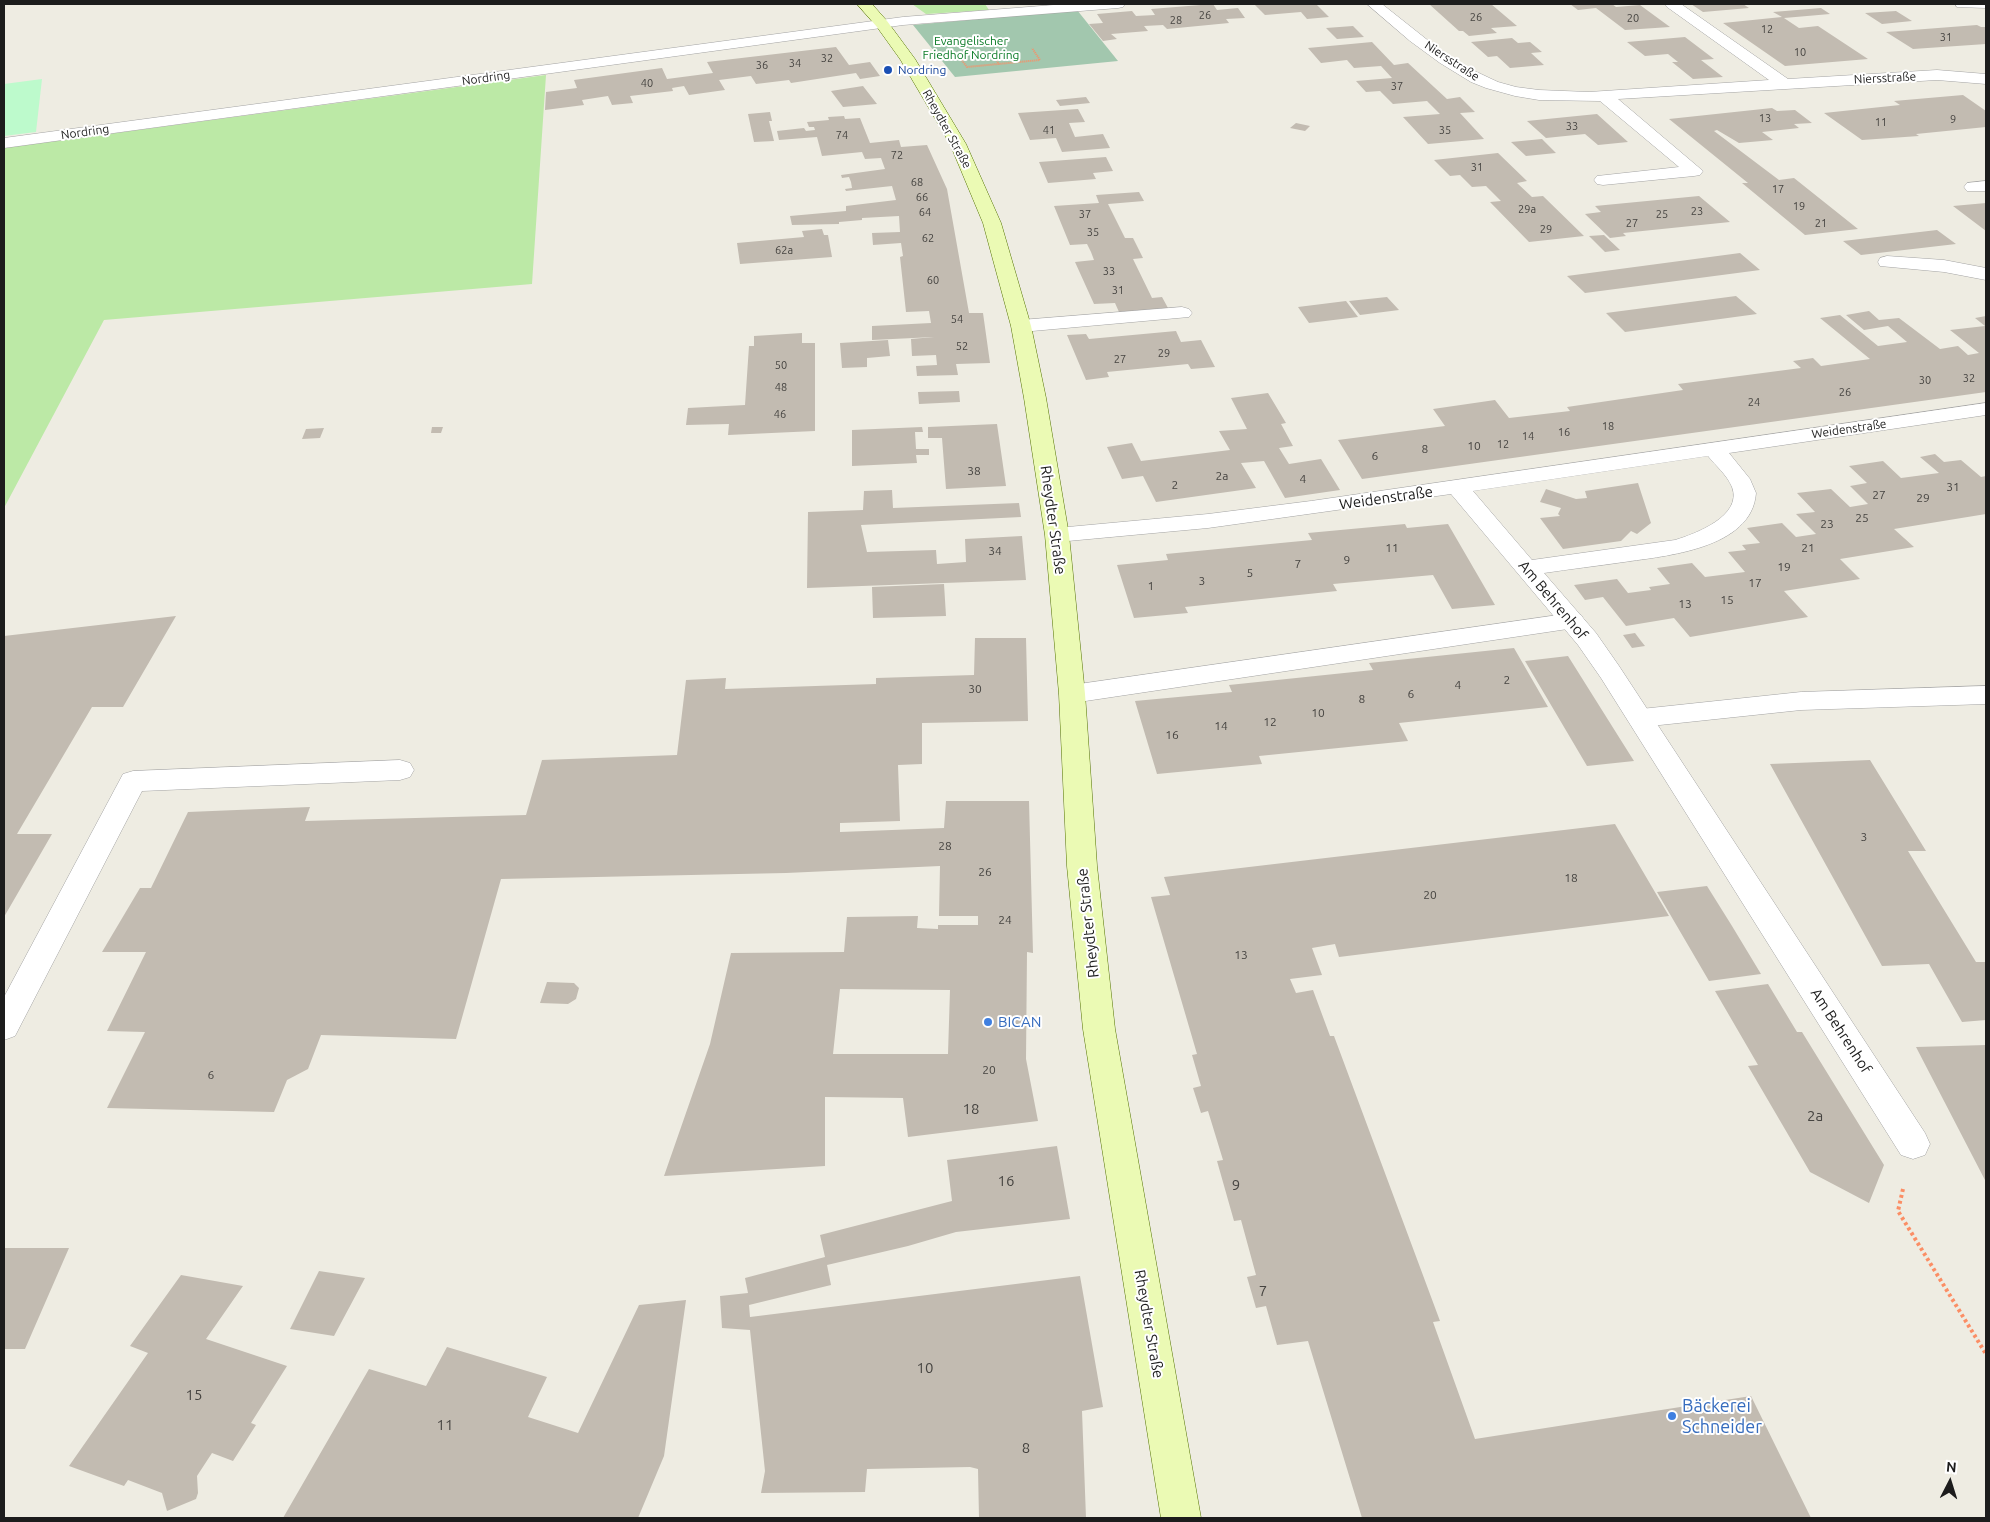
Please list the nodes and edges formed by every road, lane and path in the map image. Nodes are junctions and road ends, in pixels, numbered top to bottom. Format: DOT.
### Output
graph roads {
  1 [pos="864,4"];
  2 [pos="1118,4"];
  3 [pos="1374,4"];
  4 [pos="1672,4"];
  5 [pos="1962,4"];
  6 [pos="1986,4"];
  7 [pos="882,24"];
  8 [pos="1986,79"];
  9 [pos="1784,83"];
  10 [pos="1602,94"];
  11 [pos="4,142"];
  12 [pos="1602,180"];
  13 [pos="1887,262"];
  14 [pos="1986,274"];
  15 [pos="1182,313"];
  16 [pos="1021,326"];
  17 [pos="1986,409"];
  18 [pos="1713,449"];
  19 [pos="1458,488"];
  20 [pos="1057,535"];
  21 [pos="1527,568"];
  22 [pos="1572,621"];
  23 [pos="1072,694"];
  24 [pos="1986,694"];
  25 [pos="1641,718"];
  26 [pos="400,770"];
  27 [pos="4,1027"];
  28 [pos="1913,1144"];
  29 [pos="1986,1354"];
  30 [pos="1181,1518"];
  1 -- 7 [label="main road, Rheydter Straße"];
  2 -- 7 [label="street, Nordring"];
  3 -- 10 [label="street, Niersstraße"];
  4 -- 9 [label="street"];
  5 -- 6 [label="street"];
  7 -- 11 [label="street, Nordring"];
  7 -- 16 [label="main road, Rheydter Straße"];
  8 -- 9 [label="street, Niersstraße"];
  9 -- 10 [label="street, Niersstraße"];
  10 -- 12 [label="street"];
  13 -- 14 [label="street"];
  15 -- 16 [label="street"];
  16 -- 20 [label="main road, Rheydter Straße"];
  17 -- 18 [label="street, Weidenstraße"];
  18 -- 19 [label="street, Weidenstraße"];
  18 -- 21 [label="street"];
  19 -- 20 [label="street, Weidenstraße"];
  19 -- 21 [label="street, Am Behrenhof"];
  20 -- 23 [label="main road, Rheydter Straße"];
  21 -- 22 [label="street, Am Behrenhof"];
  22 -- 23 [label="street"];
  22 -- 25 [label="street, Am Behrenhof"];
  23 -- 30 [label="main road, Rheydter Straße"];
  24 -- 25 [label="street"];
  25 -- 28 [label="street, Am Behrenhof"];
  26 -- 27 [label="street"];
  28 -- 29 [label="path"];
}
